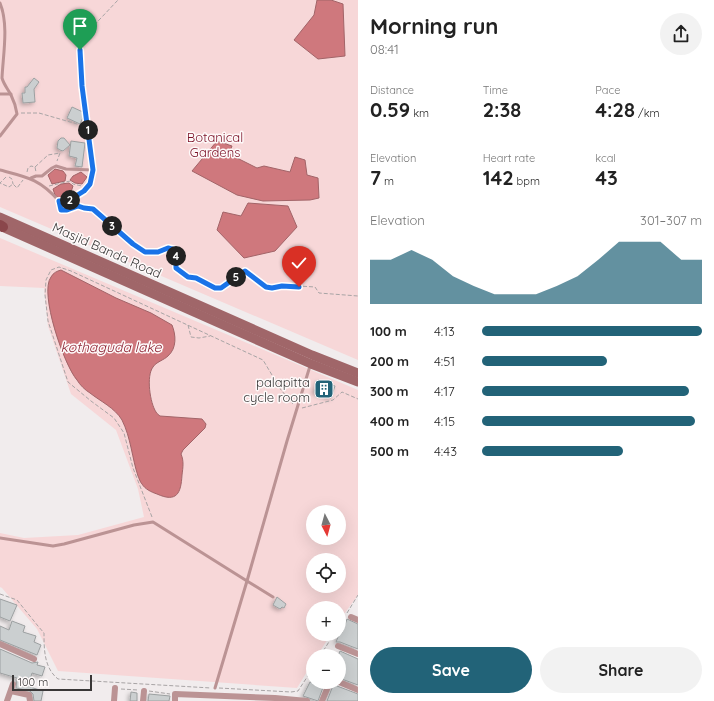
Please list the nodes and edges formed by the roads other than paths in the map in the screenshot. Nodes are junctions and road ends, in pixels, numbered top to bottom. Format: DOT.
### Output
graph roads {
  1 [pos="0,3"];
  2 [pos="0,94"];
  3 [pos="11,94"];
  4 [pos="88,127"];
  5 [pos="0,136"];
  6 [pos="0,170"];
  7 [pos="93,170"];
  8 [pos="31,178"];
  9 [pos="0,217"];
  10 [pos="1,226"];
  11 [pos="311,364"];
  12 [pos="358,373"];
  13 [pos="358,382"];
  14 [pos="0,538"];
  15 [pos="247,581"];
  16 [pos="274,598"];
  17 [pos="351,617"];
  18 [pos="358,620"];
  19 [pos="0,644"];
  20 [pos="338,646"];
  21 [pos="358,654"];
  22 [pos="34,659"];
  23 [pos="346,685"];
  24 [pos="32,688"];
  25 [pos="114,688"];
  26 [pos="215,688"];
  27 [pos="327,689"];
  28 [pos="358,690"];
  29 [pos="144,691"];
  30 [pos="29,698"];
  31 [pos="175,698"];
  32 [pos="205,698"];
  33 [pos="234,699"];
  34 [pos="7,701"];
  35 [pos="114,701"];
  36 [pos="144,701"];
  37 [pos="307,701"];
  38 [pos="322,701"];
  1 -- 3 [label="lane"];
  2 -- 3 [label="lane"];
  3 -- 5 [label="lane"];
  4 -- 7 [label="lane"];
  6 -- 8 [label="lane"];
  7 -- 8 [label="lane"];
  7 -- 8 [label="lane"];
  9 -- 12 [label="main road, Masjid Banda Road"];
  10 -- 11 [label="main road, Masjid Banda Road"];
  11 -- 13 [label="main road, Masjid Banda Road"];
  11 -- 15 [label="lane"];
  14 -- 15 [label="lane"];
  15 -- 16 [label="lane"];
  15 -- 26 [label="lane"];
  17 -- 18 [label="street"];
  19 -- 22 [label="street"];
  20 -- 21 [label="street"];
  23 -- 28 [label="street"];
  24 -- 30 [label="street"];
  25 -- 35 [label="street"];
  27 -- 38 [label="street"];
  29 -- 36 [label="street"];
  30 -- 34 [label="street"];
  31 -- 32 [label="street"];
  32 -- 33 [label="street"];
  33 -- 37 [label="street"];
}
